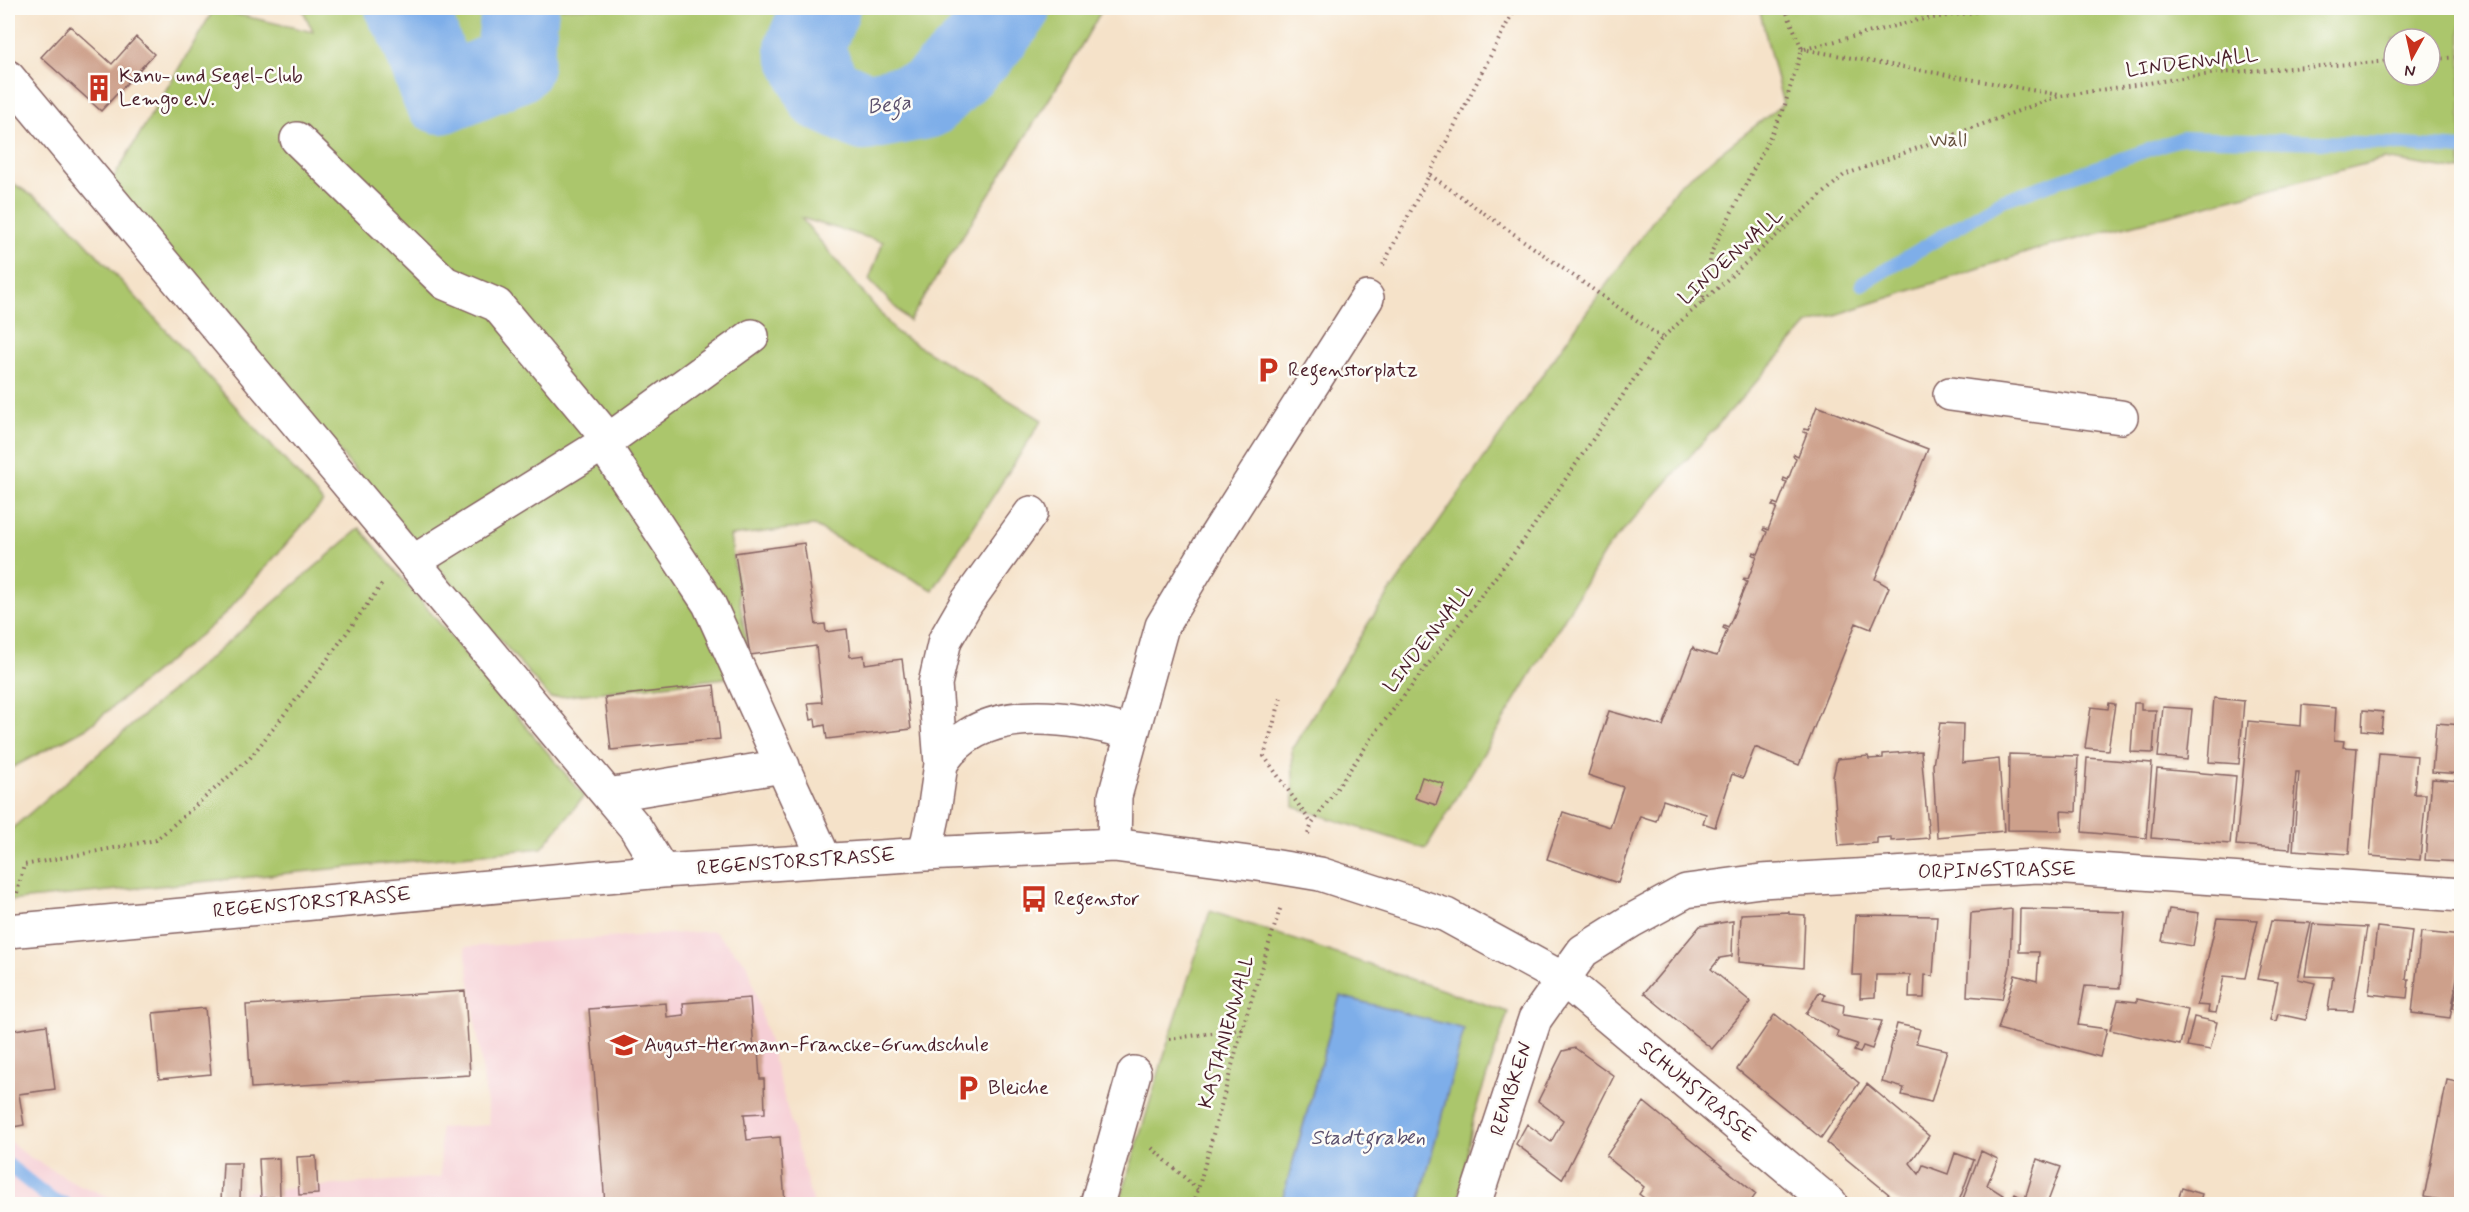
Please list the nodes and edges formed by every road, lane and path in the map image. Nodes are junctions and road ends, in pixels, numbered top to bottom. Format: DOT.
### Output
graph roads {
  1 [pos="1515,8"];
  2 [pos="1785,8"];
  3 [pos="2003,8"];
  4 [pos="1802,49"];
  5 [pos="2462,57"];
  6 [pos="2442,58"];
  7 [pos="2382,62"];
  8 [pos="8,77"];
  9 [pos="2059,96"];
  10 [pos="297,139"];
  11 [pos="1430,175"];
  12 [pos="1367,298"];
  13 [pos="1702,303"];
  14 [pos="752,336"];
  15 [pos="1662,338"];
  16 [pos="1950,394"];
  17 [pos="2121,417"];
  18 [pos="606,442"];
  19 [pos="1031,513"];
  20 [pos="409,557"];
  21 [pos="1281,698"];
  22 [pos="1132,733"];
  23 [pos="941,764"];
  24 [pos="783,766"];
  25 [pos="608,795"];
  26 [pos="1114,846"];
  27 [pos="924,854"];
  28 [pos="825,860"];
  29 [pos="1294,869"];
  30 [pos="662,871"];
  31 [pos="2462,894"];
  32 [pos="16,896"];
  33 [pos="8,932"];
  34 [pos="1563,979"];
  35 [pos="1242,1029"];
  36 [pos="1169,1039"];
  37 [pos="1134,1073"];
  38 [pos="1148,1144"];
  39 [pos="1198,1190"];
  40 [pos="1097,1204"];
  41 [pos="1194,1204"];
  42 [pos="1474,1204"];
  43 [pos="1831,1204"];
  1 -- 11 [label="path"];
  2 -- 4 [label="path"];
  3 -- 4 [label="path"];
  4 -- 9 [label="path"];
  4 -- 13 [label="path"];
  5 -- 6 [label="path"];
  7 -- 9 [label="path, LINDENWALL"];
  8 -- 20 [label="street"];
  9 -- 13 [label="path, LINDENWALL"];
  10 -- 18 [label="street"];
  11 -- 12 [label="path"];
  11 -- 15 [label="path"];
  12 -- 22 [label="street"];
  13 -- 15 [label="path, LINDENWALL"];
  14 -- 18 [label="street"];
  15 -- 21 [label="path, LINDENWALL"];
  16 -- 17 [label="street"];
  18 -- 20 [label="street"];
  18 -- 24 [label="street"];
  19 -- 23 [label="street"];
  20 -- 25 [label="street"];
  20 -- 32 [label="path"];
  22 -- 23 [label="street"];
  22 -- 26 [label="street"];
  23 -- 27 [label="street"];
  24 -- 25 [label="street"];
  24 -- 28 [label="street"];
  25 -- 30 [label="street"];
  26 -- 27 [label="street, REGENSTORSTRASSE"];
  26 -- 29 [label="street, REGENSTORSTRASSE"];
  27 -- 28 [label="street, REGENSTORSTRASSE"];
  28 -- 30 [label="street, REGENSTORSTRASSE"];
  29 -- 34 [label="street, REGENSTORSTRASSE"];
  29 -- 35 [label="path, KASTANIENWALL"];
  30 -- 33 [label="street, REGENSTORSTRASSE"];
  31 -- 34 [label="street, ORPINGSTRASSE"];
  34 -- 42 [label="street, REMBKEN"];
  34 -- 43 [label="street, SCHUHSTRASSE"];
  35 -- 36 [label="path"];
  35 -- 39 [label="path, KASTANIENWALL"];
  37 -- 40 [label="street"];
  38 -- 39 [label="path"];
  39 -- 41 [label="path, KASTANIENWALL"];
}
